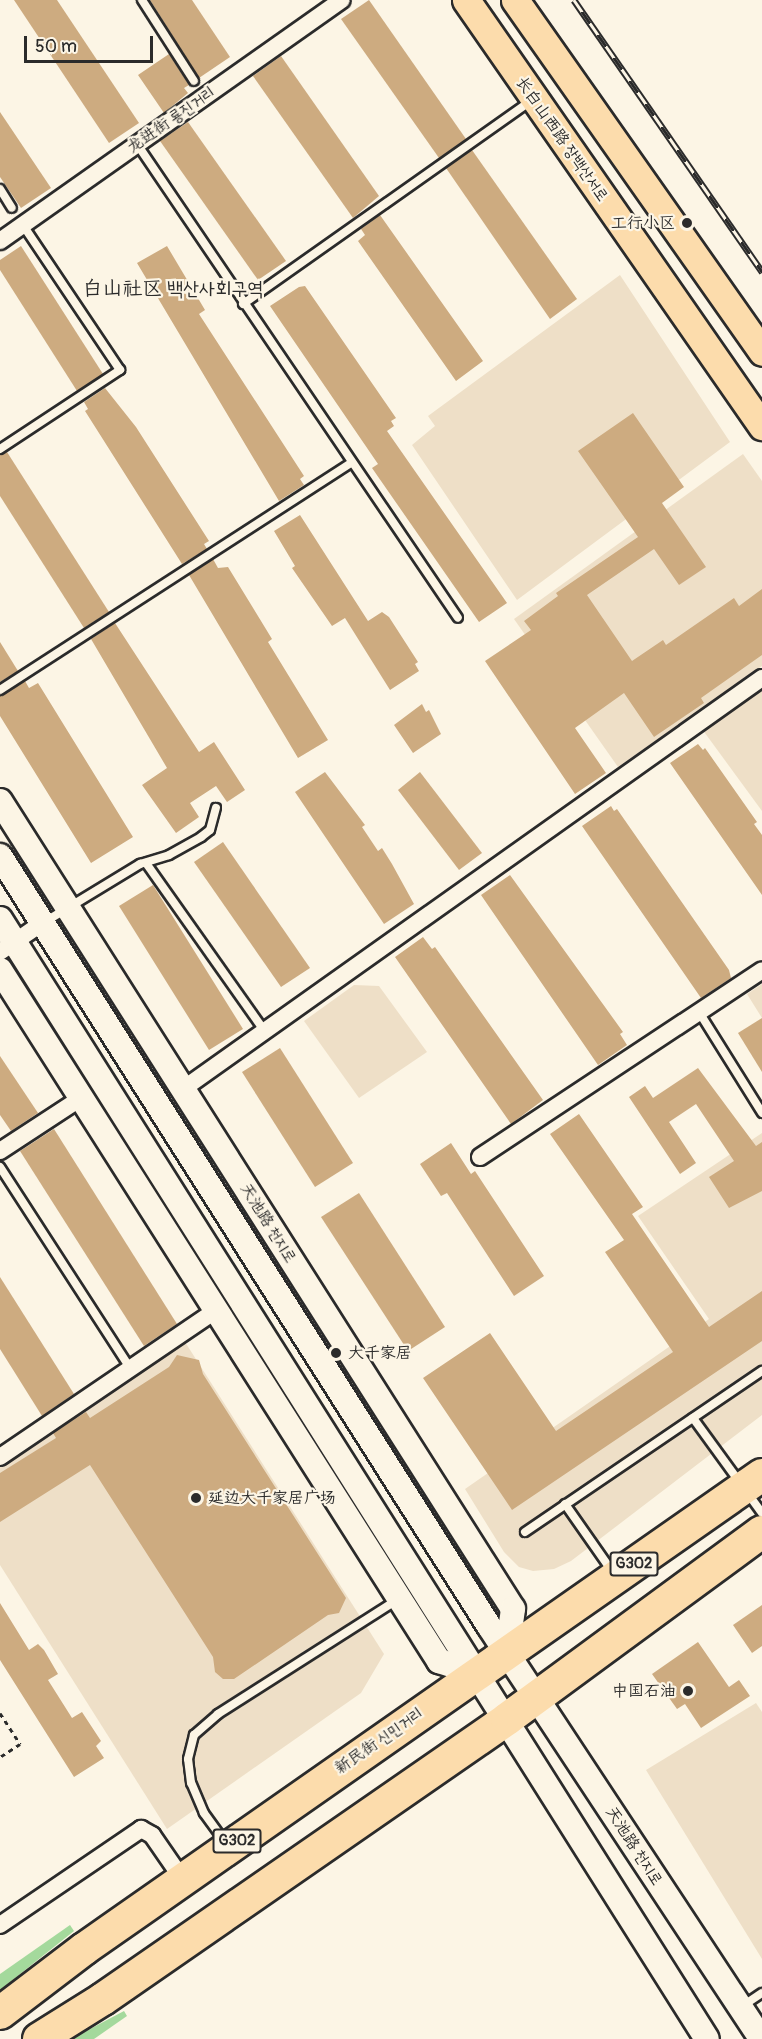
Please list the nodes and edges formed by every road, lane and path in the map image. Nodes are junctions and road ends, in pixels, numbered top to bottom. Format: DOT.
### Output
graph roads {
  1 [pos="142,0"];
  2 [pos="342,0"];
  3 [pos="466,0"];
  4 [pos="515,0"];
  5 [pos="194,81"];
  6 [pos="534,99"];
  7 [pos="136,144"];
  8 [pos="0,189"];
  9 [pos="12,208"];
  10 [pos="23,225"];
  11 [pos="0,241"];
  12 [pos="243,304"];
  13 [pos="762,352"];
  14 [pos="762,426"];
  15 [pos="0,449"];
  16 [pos="352,462"];
  17 [pos="458,618"];
  18 [pos="762,678"];
  19 [pos="0,690"];
  20 [pos="0,801"];
  21 [pos="216,808"];
  22 [pos="0,856"];
  23 [pos="147,863"];
  24 [pos="68,907"];
  25 [pos="0,919"];
  26 [pos="42,923"];
  27 [pos="7,947"];
  28 [pos="0,970"];
  29 [pos="762,970"];
  30 [pos="699,1012"];
  31 [pos="265,1033"];
  32 [pos="183,1089"];
  33 [pos="81,1098"];
  34 [pos="762,1113"];
  35 [pos="0,1151"];
  36 [pos="480,1157"];
  37 [pos="0,1167"];
  38 [pos="216,1310"];
  39 [pos="129,1368"];
  40 [pos="762,1371"];
  41 [pos="693,1418"];
  42 [pos="0,1457"];
  43 [pos="753,1481"];
  44 [pos="565,1504"];
  45 [pos="762,1513"];
  46 [pos="525,1532"];
  47 [pos="762,1532"];
  48 [pos="616,1577"];
  49 [pos="399,1598"];
  50 [pos="507,1652"];
  51 [pos="477,1672"];
  52 [pos="537,1698"];
  53 [pos="0,1713"];
  54 [pos="507,1719"];
  55 [pos="0,1756"];
  56 [pos="228,1848"];
  57 [pos="183,1880"];
  58 [pos="0,1925"];
  59 [pos="762,1993"];
  60 [pos="741,2007"];
  61 [pos="0,2013"];
  62 [pos="39,2039"];
  63 [pos="707,2039"];
  64 [pos="761,2039"];
  1 -- 5 [label="lane"];
  2 -- 7 [label="street, 龙进街 룡진거리"];
  3 -- 6 [label="main road, 长白山西路 장백산서로"];
  4 -- 13 [label="main road"];
  6 -- 12 [label="lane"];
  6 -- 14 [label="main road, 长白山西路 장백산서로"];
  7 -- 10 [label="street, 龙进街 룡진거리"];
  7 -- 12 [label="lane"];
  8 -- 9 [label="lane"];
  10 -- 11 [label="street, 龙进街 룡진거리"];
  10 -- 15 [label="lane"];
  12 -- 16 [label="lane"];
  16 -- 17 [label="lane"];
  16 -- 19 [label="lane"];
  18 -- 31 [label="street"];
  20 -- 24 [label="main road, 天池路 천지로"];
  21 -- 23 [label="lane"];
  22 -- 26 [label="main road, 天池路 천지로"];
  23 -- 24 [label="lane"];
  23 -- 31 [label="lane"];
  24 -- 26 [label="lane"];
  24 -- 32 [label="main road, 天池路 천지로"];
  25 -- 27 [label="main road"];
  26 -- 27 [label="street"];
  26 -- 50 [label="main road, 天池路 천지로"];
  27 -- 51 [label="main road"];
  28 -- 33 [label="main road"];
  29 -- 30 [label="street"];
  30 -- 34 [label="lane"];
  30 -- 36 [label="street"];
  31 -- 32 [label="street"];
  32 -- 50 [label="main road, 天池路 천지로"];
  33 -- 35 [label="street"];
  33 -- 38 [label="main road"];
  37 -- 39 [label="lane"];
  38 -- 39 [label="street"];
  38 -- 49 [label="main road"];
  39 -- 42 [label="street"];
  40 -- 41 [label="lane"];
  41 -- 43 [label="lane"];
  41 -- 44 [label="lane"];
  43 -- 45 [label="lane"];
  43 -- 48 [label="highway, 新民街 신민거리 / G302"];
  44 -- 46 [label="lane"];
  44 -- 48 [label="lane"];
  47 -- 52 [label="highway"];
  48 -- 50 [label="highway, 新民街 신민거리 / G302"];
  49 -- 51 [label="main road"];
  49 -- 56 [label="lane"];
  50 -- 51 [label="highway, 新民街 신민거리 / G302"];
  50 -- 52 [label="main road, 天池路 천지로"];
  51 -- 54 [label="main road"];
  51 -- 56 [label="highway, 新民街 신민거리 / G302"];
  52 -- 54 [label="highway"];
  52 -- 60 [label="main road, 天池路 천지로"];
  53 -- 55 [label="path"];
  54 -- 62 [label="highway"];
  54 -- 63 [label="main road"];
  56 -- 57 [label="highway, 新民街 신민거리 / G302"];
  57 -- 58 [label="street"];
  57 -- 61 [label="highway, 新民街 신민거리 / G302"];
  59 -- 60 [label="lane"];
  60 -- 64 [label="main road, 天池路 천지로"];
}
